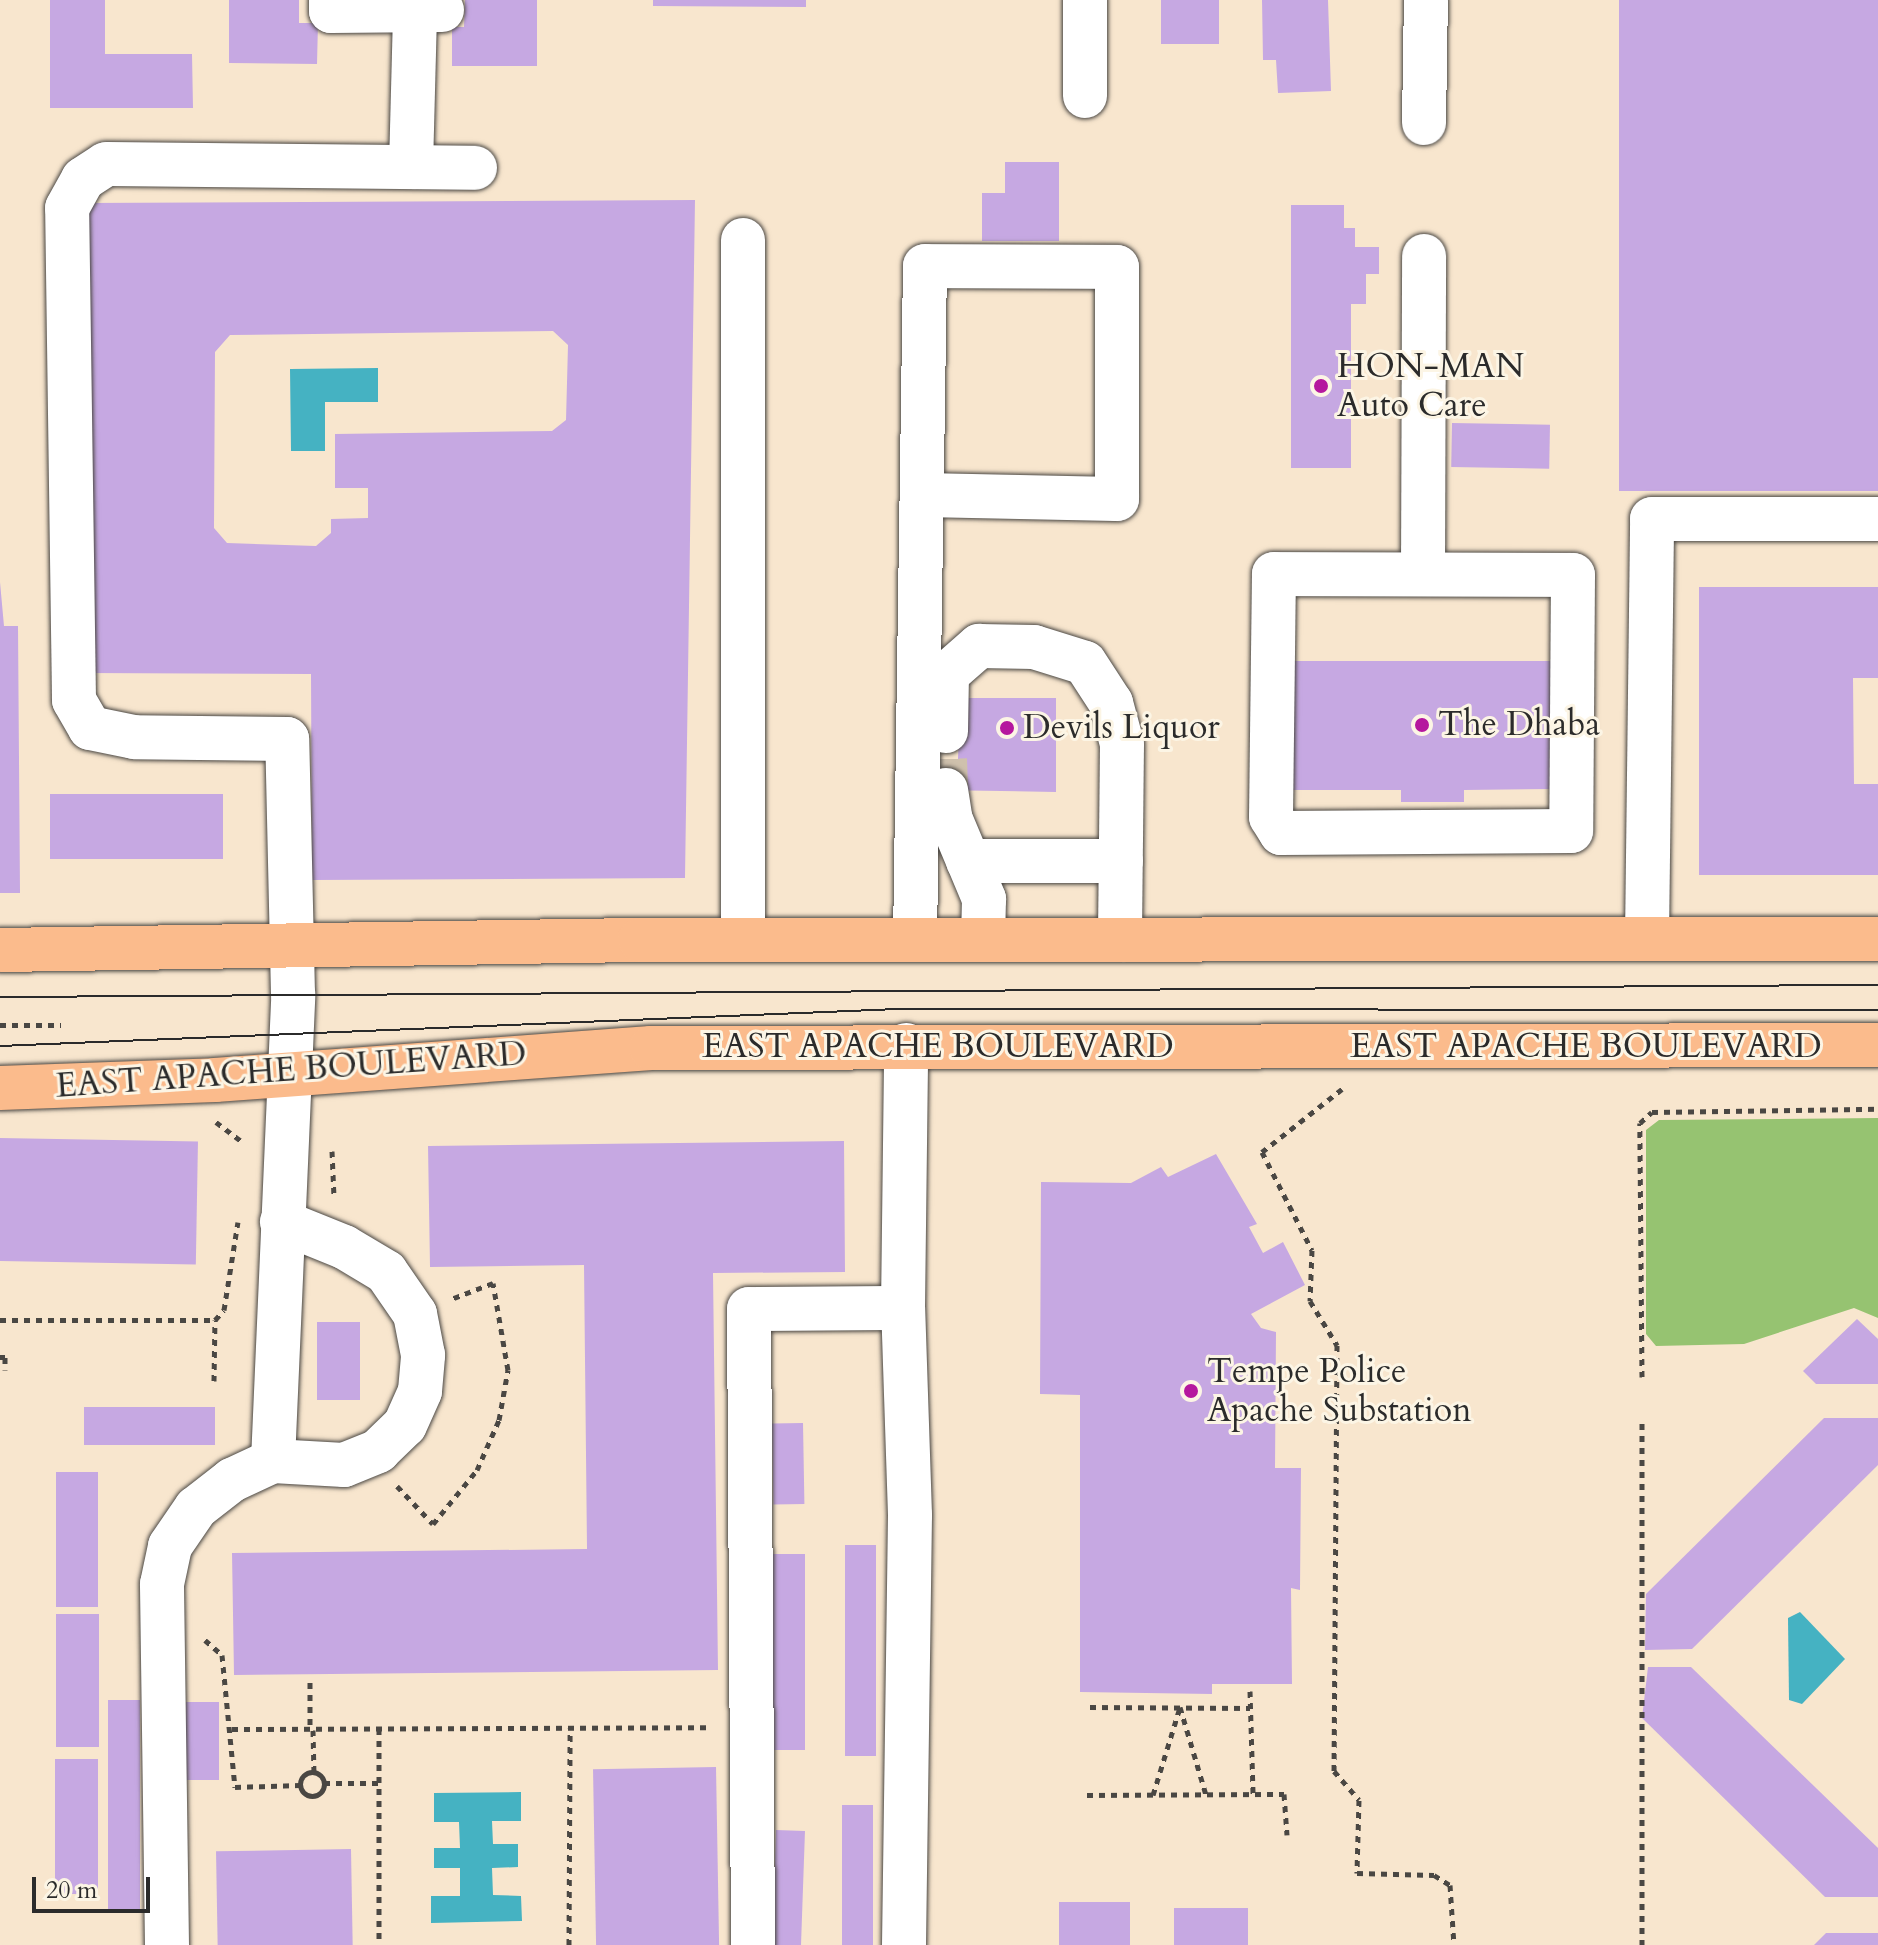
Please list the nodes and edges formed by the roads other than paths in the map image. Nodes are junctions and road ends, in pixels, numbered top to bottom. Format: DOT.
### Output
graph roads {
  1 [pos="331,0"];
  2 [pos="1085,0"];
  3 [pos="1426,0"];
  4 [pos="428,6"];
  5 [pos="1085,96"];
  6 [pos="1424,123"];
  7 [pos="411,167"];
  8 [pos="475,168"];
  9 [pos="743,240"];
  10 [pos="1424,256"];
  11 [pos="922,495"];
  12 [pos="1878,519"];
  13 [pos="1423,574"];
  14 [pos="968,861"];
  15 [pos="1121,861"];
  16 [pos="1647,938"];
  17 [pos="1878,939"];
  18 [pos="743,940"];
  19 [pos="915,940"];
  20 [pos="983,940"];
  21 [pos="1120,940"];
  22 [pos="291,946"];
  23 [pos="0,950"];
  24 [pos="906,1045"];
  25 [pos="1878,1045"];
  26 [pos="289,1071"];
  27 [pos="0,1088"];
  28 [pos="263,1215"];
  29 [pos="903,1308"];
  30 [pos="273,1461"];
  31 [pos="167,1945"];
  32 [pos="753,1945"];
  33 [pos="904,1945"];
  1 -- 4 [label="street"];
  2 -- 5 [label="street"];
  3 -- 6 [label="street"];
  4 -- 7 [label="street"];
  7 -- 8 [label="street"];
  7 -- 22 [label="street"];
  9 -- 18 [label="street"];
  10 -- 13 [label="street"];
  11 -- 11 [label="street"];
  11 -- 19 [label="street"];
  12 -- 16 [label="street"];
  13 -- 13 [label="street"];
  14 -- 15 [label="street"];
  14 -- 15 [label="street"];
  14 -- 20 [label="street"];
  15 -- 21 [label="street"];
  16 -- 17 [label="main road"];
  16 -- 21 [label="main road"];
  18 -- 19 [label="main road"];
  18 -- 22 [label="main road"];
  19 -- 20 [label="main road"];
  20 -- 21 [label="main road"];
  22 -- 23 [label="main road"];
  22 -- 26 [label="street"];
  24 -- 25 [label="main road, EAST APACHE BOULEVARD"];
  24 -- 26 [label="main road, EAST APACHE BOULEVARD"];
  24 -- 29 [label="street"];
  26 -- 27 [label="main road, EAST APACHE BOULEVARD"];
  26 -- 28 [label="street"];
  28 -- 30 [label="street"];
  28 -- 30 [label="street"];
  29 -- 32 [label="street"];
  29 -- 33 [label="street"];
  30 -- 31 [label="street"];
}
